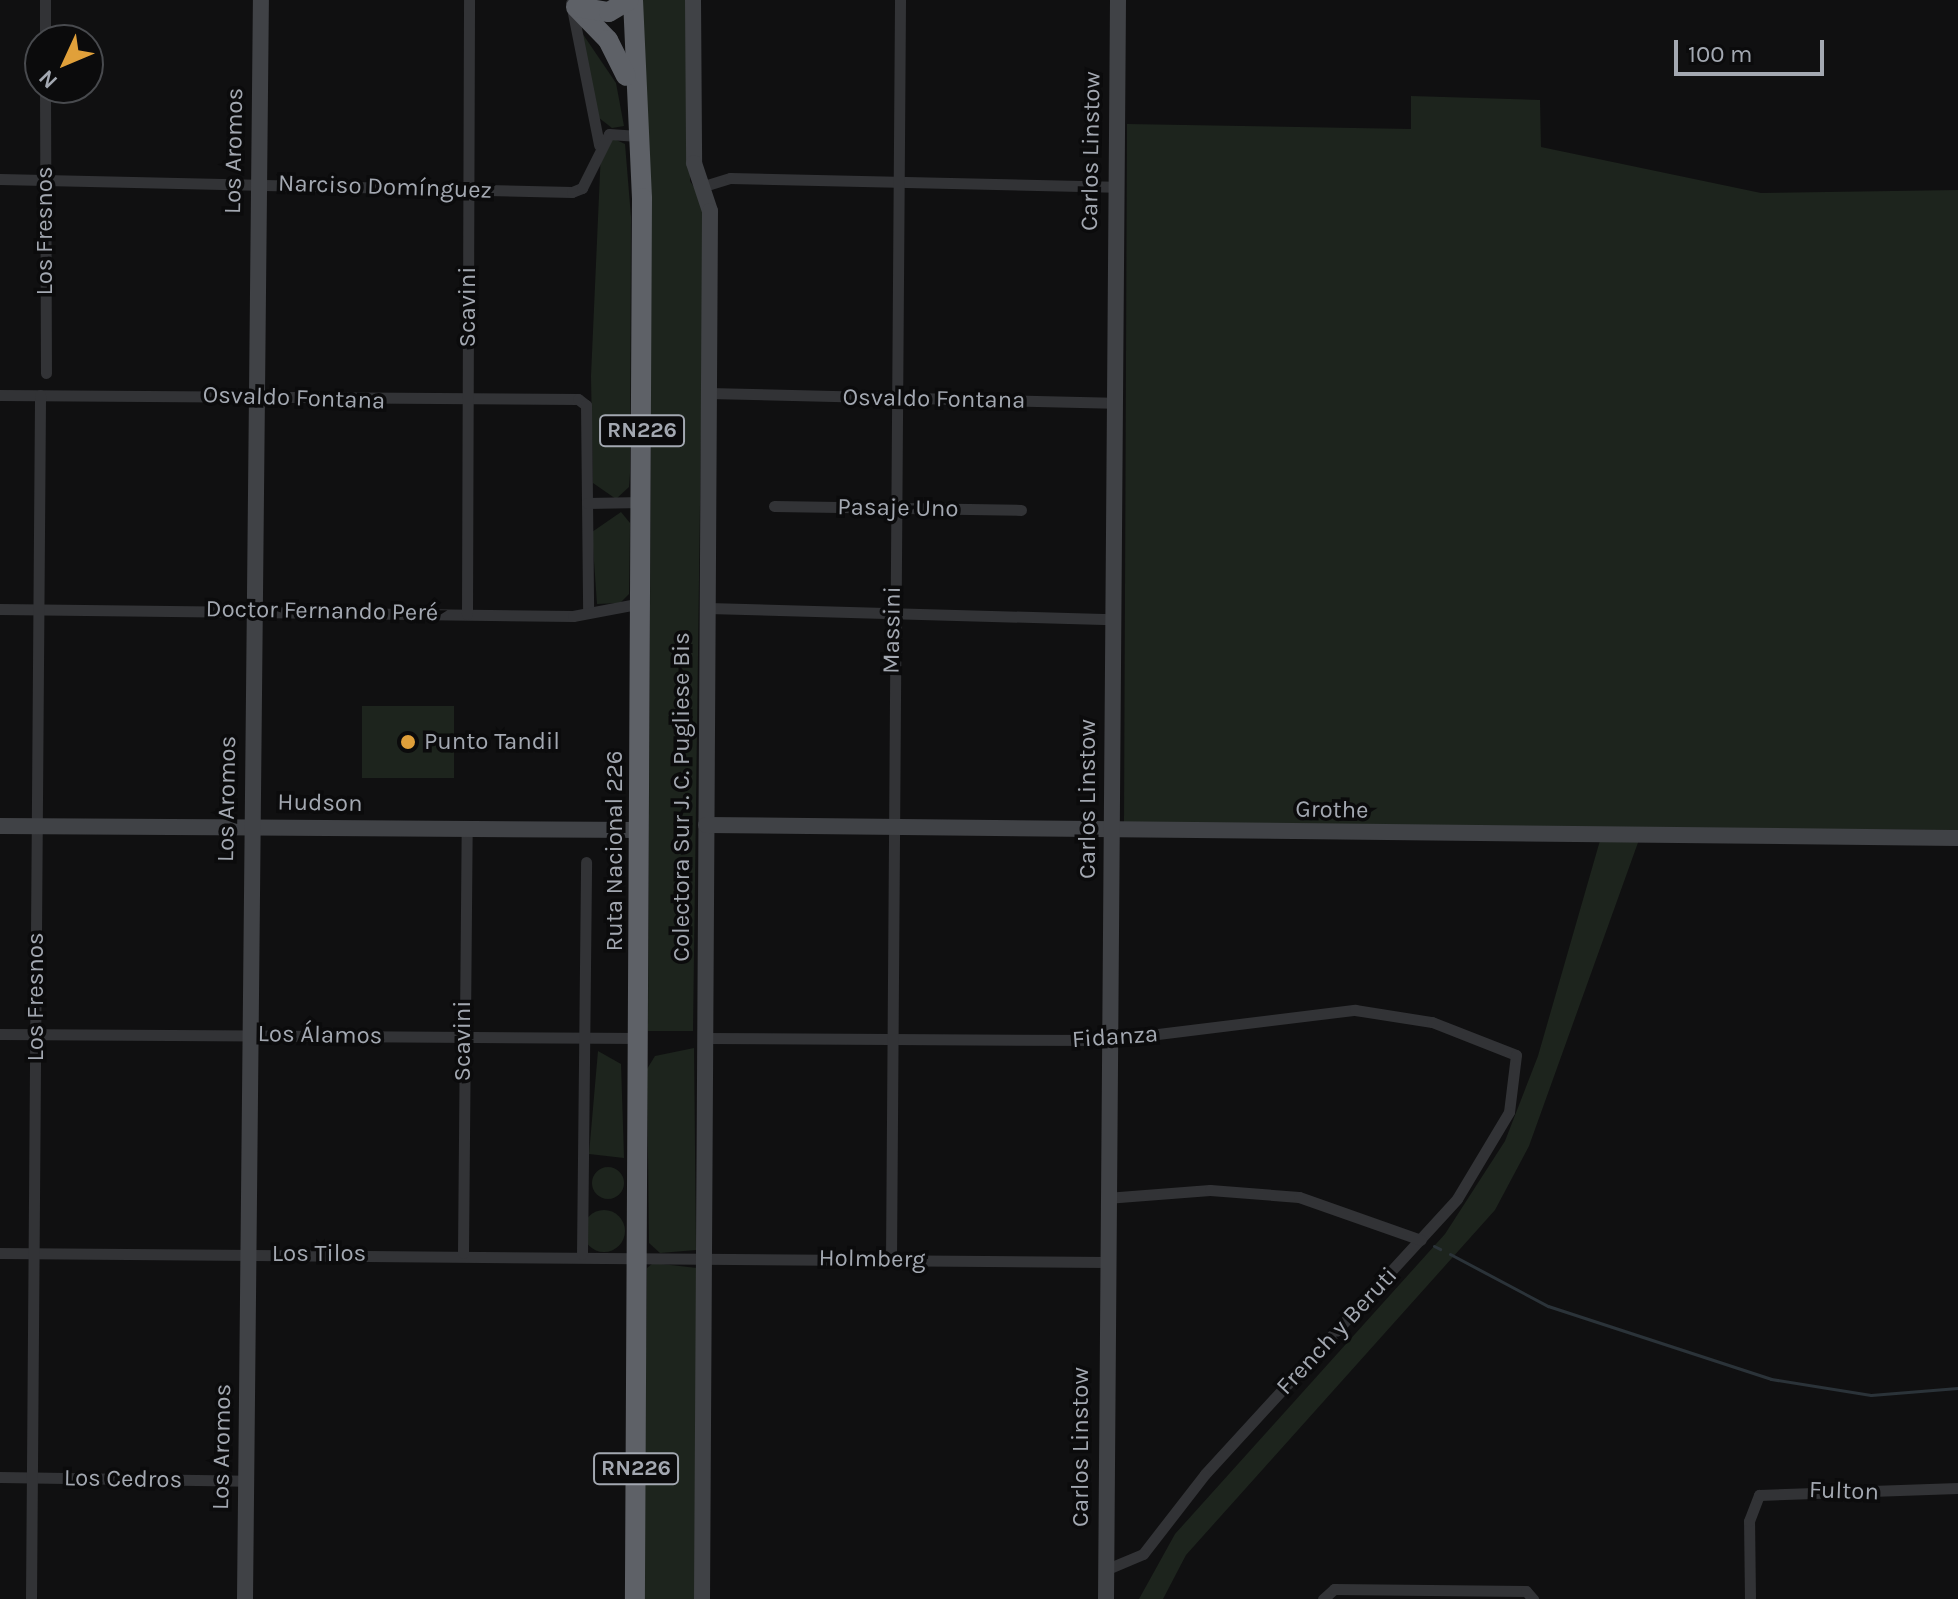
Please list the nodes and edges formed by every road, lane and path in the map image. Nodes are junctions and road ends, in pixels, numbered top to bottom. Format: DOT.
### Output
graph roads {
  1 [pos="45,0"];
  2 [pos="261,0"];
  3 [pos="469,0"];
  4 [pos="631,0"];
  5 [pos="693,0"];
  6 [pos="900,0"];
  7 [pos="1118,0"];
  8 [pos="572,3"];
  9 [pos="45,24"];
  10 [pos="634,102"];
  11 [pos="45,104"];
  12 [pos="638,136"];
  13 [pos="599,145"];
  14 [pos="0,179"];
  15 [pos="45,179"];
  16 [pos="256,182"];
  17 [pos="900,184"];
  18 [pos="704,186"];
  19 [pos="1114,187"];
  20 [pos="467,190"];
  21 [pos="46,373"];
  22 [pos="708,393"];
  23 [pos="0,395"];
  24 [pos="40,395"];
  25 [pos="895,398"];
  26 [pos="468,401"];
  27 [pos="256,402"];
  28 [pos="1112,403"];
  29 [pos="642,502"];
  30 [pos="587,503"];
  31 [pos="774,506"];
  32 [pos="893,508"];
  33 [pos="1021,510"];
  34 [pos="642,603"];
  35 [pos="708,608"];
  36 [pos="0,609"];
  37 [pos="39,609"];
  38 [pos="253,609"];
  39 [pos="588,613"];
  40 [pos="467,614"];
  41 [pos="893,614"];
  42 [pos="1112,619"];
  43 [pos="706,825"];
  44 [pos="0,826"];
  45 [pos="37,826"];
  46 [pos="250,826"];
  47 [pos="467,828"];
  48 [pos="640,830"];
  49 [pos="889,830"];
  50 [pos="1112,832"];
  51 [pos="1958,838"];
  52 [pos="586,862"];
  53 [pos="0,1034"];
  54 [pos="36,1034"];
  55 [pos="246,1034"];
  56 [pos="462,1036"];
  57 [pos="580,1037"];
  58 [pos="641,1038"];
  59 [pos="705,1038"];
  60 [pos="892,1039"];
  61 [pos="1109,1040"];
  62 [pos="1516,1055"];
  63 [pos="1106,1198"];
  64 [pos="1421,1240"];
  65 [pos="0,1253"];
  66 [pos="34,1253"];
  67 [pos="463,1253"];
  68 [pos="248,1254"];
  69 [pos="582,1254"];
  70 [pos="638,1257"];
  71 [pos="705,1258"];
  72 [pos="891,1260"];
  73 [pos="1106,1262"];
  74 [pos="0,1477"];
  75 [pos="32,1478"];
  76 [pos="246,1481"];
  77 [pos="1958,1488"];
  78 [pos="1105,1570"];
  79 [pos="1324,1596"];
  80 [pos="1533,1597"];
  81 [pos="31,1599"];
  82 [pos="245,1599"];
  83 [pos="635,1599"];
  84 [pos="702,1599"];
  85 [pos="1106,1599"];
  86 [pos="1750,1599"];
  1 -- 9 [label="street"];
  2 -- 16 [label="street, Los Aromos"];
  3 -- 20 [label="street, Scavini"];
  4 -- 8 [label="highway, Ruta Nacional 226 / RN226"];
  4 -- 10 [label="highway, Ruta Nacional 226 / RN226"];
  5 -- 18 [label="street, Colectora Sur J. C. Pugliese Bis"];
  6 -- 17 [label="street, Massini"];
  7 -- 19 [label="street, Carlos Linstow"];
  8 -- 10 [label="highway, Ruta Nacional 226 / RN226"];
  8 -- 13 [label="street"];
  10 -- 12 [label="highway, Ruta Nacional 226 / RN226"];
  11 -- 15 [label="street, Los Fresnos"];
  12 -- 13 [label="street"];
  12 -- 29 [label="highway, Ruta Nacional 226 / RN226"];
  13 -- 20 [label="street, Narciso Domínguez"];
  14 -- 15 [label="street, Narciso Domínguez"];
  15 -- 16 [label="street, Narciso Domínguez"];
  15 -- 21 [label="street, Los Fresnos"];
  16 -- 20 [label="street, Narciso Domínguez"];
  16 -- 27 [label="street, Los Aromos"];
  17 -- 18 [label="street"];
  17 -- 19 [label="street"];
  17 -- 25 [label="street, Massini"];
  18 -- 22 [label="street, Colectora Sur J. C. Pugliese Bis"];
  19 -- 28 [label="street, Carlos Linstow"];
  20 -- 26 [label="street, Scavini"];
  22 -- 25 [label="street, Osvaldo Fontana"];
  22 -- 35 [label="street, Colectora Sur J. C. Pugliese Bis"];
  23 -- 24 [label="street, Osvaldo Fontana"];
  24 -- 27 [label="street, Osvaldo Fontana"];
  24 -- 37 [label="street, Los Fresnos"];
  25 -- 28 [label="street, Osvaldo Fontana"];
  25 -- 32 [label="street, Massini"];
  26 -- 27 [label="street, Osvaldo Fontana"];
  26 -- 30 [label="street, Osvaldo Fontana"];
  26 -- 40 [label="street, Scavini"];
  27 -- 38 [label="street, Los Aromos"];
  28 -- 42 [label="street, Carlos Linstow"];
  29 -- 30 [label="street"];
  29 -- 34 [label="highway, Ruta Nacional 226 / RN226"];
  30 -- 39 [label="street"];
  31 -- 32 [label="street, Pasaje Uno"];
  32 -- 33 [label="street, Pasaje Uno"];
  32 -- 41 [label="street, Massini"];
  34 -- 39 [label="street, Doctor Fernando Peré"];
  34 -- 48 [label="highway, Ruta Nacional 226 / RN226"];
  35 -- 41 [label="street"];
  35 -- 43 [label="street, Colectora Sur J. C. Pugliese Bis"];
  36 -- 37 [label="street, Doctor Fernando Peré"];
  37 -- 38 [label="street, Doctor Fernando Peré"];
  37 -- 45 [label="street, Los Fresnos"];
  38 -- 40 [label="street, Doctor Fernando Peré"];
  38 -- 46 [label="street, Los Aromos"];
  39 -- 40 [label="street, Doctor Fernando Peré"];
  41 -- 42 [label="street"];
  41 -- 49 [label="street, Massini"];
  42 -- 50 [label="street, Carlos Linstow"];
  43 -- 49 [label="street, Grothe"];
  43 -- 59 [label="street, Colectora Sur J. C. Pugliese Bis"];
  44 -- 45 [label="street, Hudson"];
  45 -- 46 [label="street, Hudson"];
  45 -- 54 [label="street, Los Fresnos"];
  46 -- 47 [label="street, Hudson"];
  46 -- 55 [label="street, Los Aromos"];
  47 -- 48 [label="street, Hudson"];
  47 -- 56 [label="street, Scavini"];
  48 -- 58 [label="highway, Ruta Nacional 226 / RN226"];
  49 -- 50 [label="street, Grothe"];
  49 -- 60 [label="street, Massini"];
  50 -- 51 [label="street, Grothe"];
  50 -- 61 [label="street, Carlos Linstow"];
  52 -- 57 [label="street"];
  53 -- 54 [label="street, Los Álamos"];
  54 -- 55 [label="street, Los Álamos"];
  54 -- 66 [label="street, Los Fresnos"];
  55 -- 56 [label="street, Los Álamos"];
  55 -- 68 [label="street, Los Aromos"];
  56 -- 57 [label="street, Los Álamos"];
  56 -- 67 [label="street, Scavini"];
  57 -- 58 [label="street, Los Álamos"];
  57 -- 69 [label="street"];
  58 -- 70 [label="highway, Ruta Nacional 226 / RN226"];
  59 -- 60 [label="street, Fidanza"];
  59 -- 71 [label="street, Colectora Sur J. C. Pugliese Bis"];
  60 -- 61 [label="street, Fidanza"];
  60 -- 72 [label="street, Massini"];
  61 -- 62 [label="street, Fidanza"];
  61 -- 63 [label="street, Carlos Linstow"];
  62 -- 64 [label="street, French y Beruti"];
  63 -- 64 [label="street"];
  63 -- 73 [label="street, Carlos Linstow"];
  64 -- 78 [label="street, French y Beruti"];
  65 -- 66 [label="street, Los Tilos"];
  66 -- 68 [label="street, Los Tilos"];
  66 -- 75 [label="street, Los Fresnos"];
  67 -- 68 [label="street, Los Tilos"];
  67 -- 69 [label="street, Los Tilos"];
  68 -- 76 [label="street, Los Aromos"];
  69 -- 70 [label="street, Los Tilos"];
  70 -- 71 [label="street, Holmberg"];
  70 -- 83 [label="highway, Ruta Nacional 226 / RN226"];
  71 -- 72 [label="street, Holmberg"];
  71 -- 84 [label="street, Colectora Sur J. C. Pugliese Bis"];
  72 -- 73 [label="street, Holmberg"];
  73 -- 78 [label="street, Carlos Linstow"];
  74 -- 75 [label="street, Los Cedros"];
  75 -- 76 [label="street, Los Cedros"];
  75 -- 81 [label="street, Los Fresnos"];
  76 -- 82 [label="street, Los Aromos"];
  77 -- 86 [label="street, Fulton"];
  78 -- 85 [label="street, Carlos Linstow"];
  79 -- 80 [label="street"];
}
